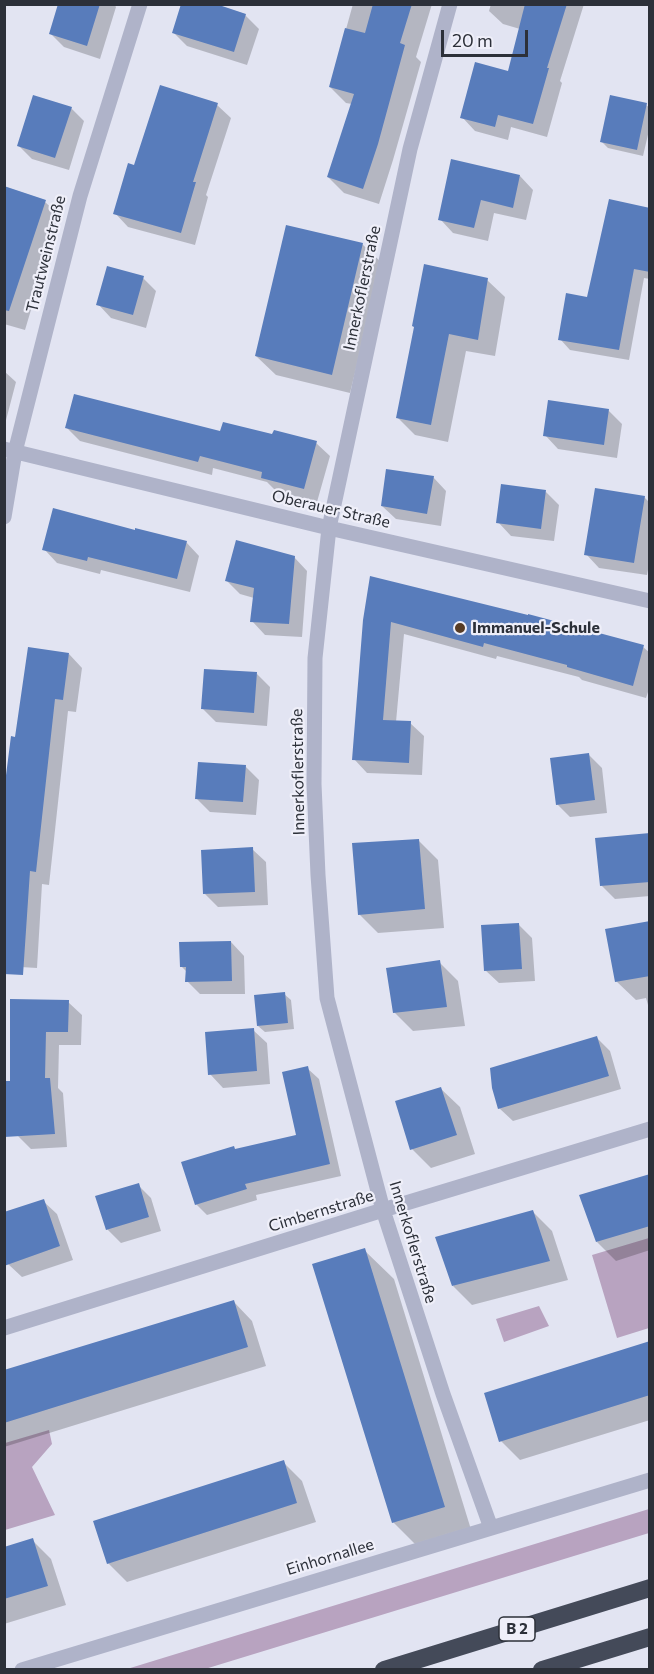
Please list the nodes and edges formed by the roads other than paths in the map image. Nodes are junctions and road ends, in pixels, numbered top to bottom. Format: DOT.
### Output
graph roads {
  1 [pos="140,4"];
  2 [pos="450,4"];
  3 [pos="10,451"];
  4 [pos="4,517"];
  5 [pos="329,528"];
  6 [pos="650,601"];
  7 [pos="650,1129"];
  8 [pos="383,1210"];
  9 [pos="4,1328"];
  10 [pos="650,1480"];
  11 [pos="490,1528"];
  12 [pos="650,1587"];
  13 [pos="650,1636"];
  14 [pos="22,1670"];
  15 [pos="384,1670"];
  16 [pos="542,1670"];
  1 -- 3 [label="street, Trautweinstraße"];
  2 -- 5 [label="street, Innerkoflerstraße"];
  3 -- 4 [label="street, Trautweinstraße"];
  3 -- 5 [label="street, Oberauer Straße"];
  5 -- 6 [label="street, Oberauer Straße"];
  5 -- 8 [label="street, Innerkoflerstraße"];
  7 -- 8 [label="street, Cimbernstraße"];
  8 -- 9 [label="street, Cimbernstraße"];
  8 -- 11 [label="street, Innerkoflerstraße"];
  10 -- 11 [label="street, Einhornallee"];
  11 -- 14 [label="street, Einhornallee"];
  12 -- 15 [label="highway, B 2"];
  13 -- 16 [label="highway"];
}
